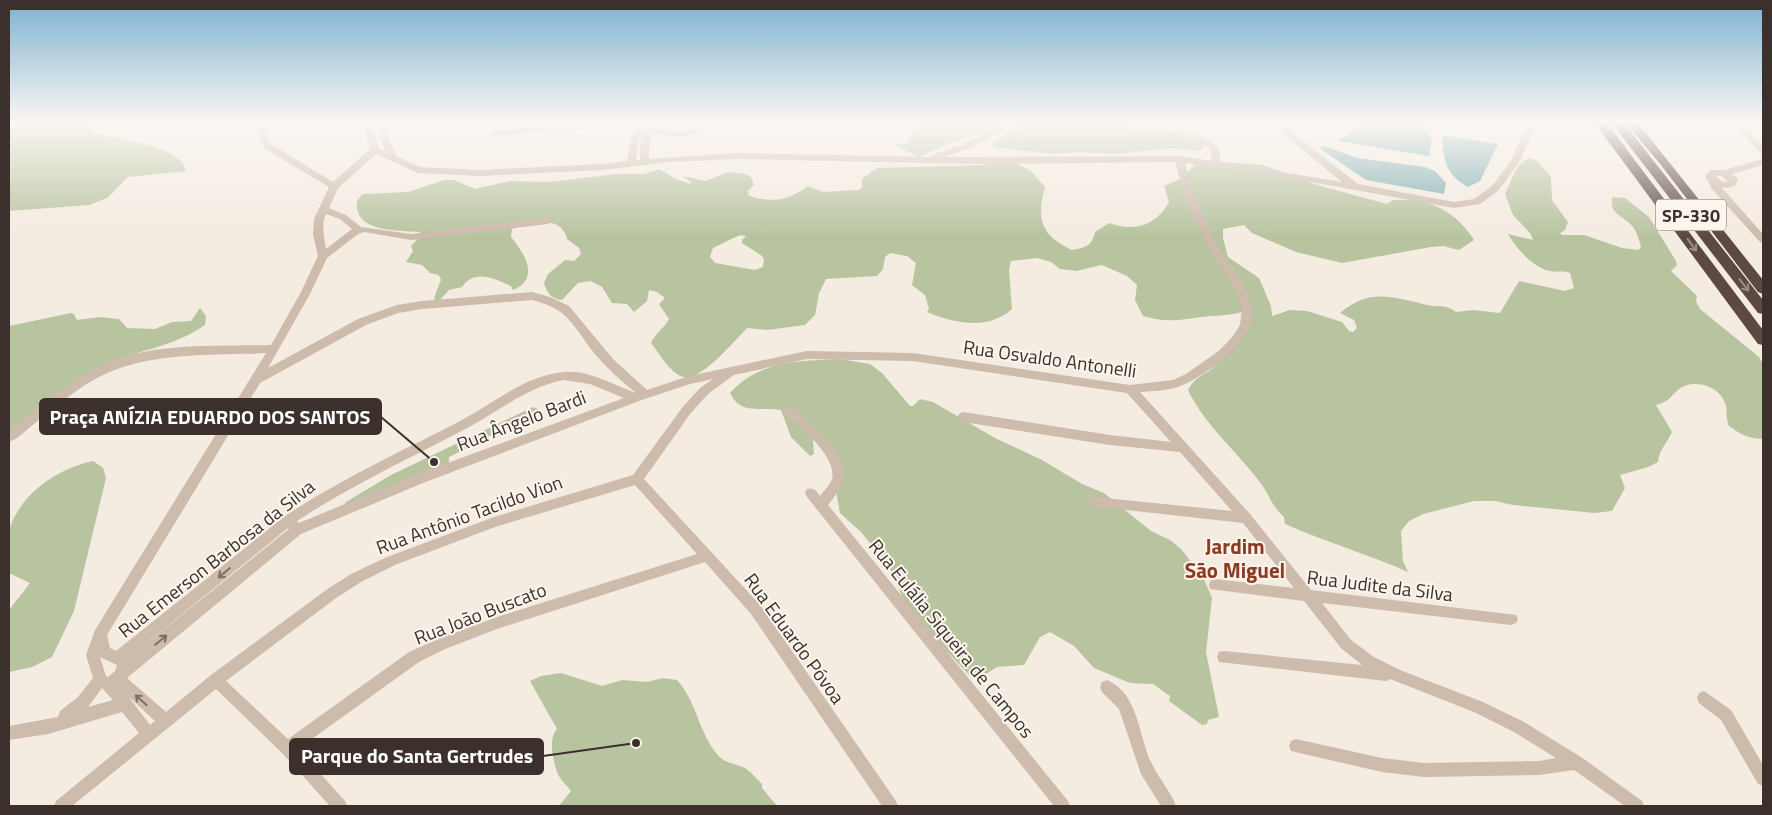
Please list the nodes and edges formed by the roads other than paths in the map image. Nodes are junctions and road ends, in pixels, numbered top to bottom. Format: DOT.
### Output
graph roads {
  1 [pos="291,160"];
  2 [pos="364,160"];
  3 [pos="397,160"];
  4 [pos="674,160"];
  5 [pos="927,160"];
  6 [pos="1078,160"];
  7 [pos="1179,160"];
  8 [pos="1189,160"];
  9 [pos="1321,160"];
  10 [pos="1513,160"];
  11 [pos="1630,160"];
  12 [pos="1647,160"];
  13 [pos="1663,160"];
  14 [pos="957,161"];
  15 [pos="983,161"];
  16 [pos="644,162"];
  17 [pos="1763,162"];
  18 [pos="631,163"];
  19 [pos="1216,163"];
  20 [pos="1724,173"];
  21 [pos="1711,178"];
  22 [pos="1729,185"];
  23 [pos="334,186"];
  24 [pos="1357,188"];
  25 [pos="1723,195"];
  26 [pos="322,209"];
  27 [pos="548,221"];
  28 [pos="359,230"];
  29 [pos="1763,240"];
  30 [pos="323,256"];
  31 [pos="1763,289"];
  32 [pos="1763,309"];
  33 [pos="1763,340"];
  34 [pos="272,349"];
  35 [pos="737,369"];
  36 [pos="256,380"];
  37 [pos="689,380"];
  38 [pos="1130,389"];
  39 [pos="704,390"];
  40 [pos="640,396"];
  41 [pos="789,411"];
  42 [pos="963,417"];
  43 [pos="9,437"];
  44 [pos="1183,448"];
  45 [pos="637,479"];
  46 [pos="811,493"];
  47 [pos="1095,502"];
  48 [pos="820,505"];
  49 [pos="1246,518"];
  50 [pos="293,525"];
  51 [pos="707,556"];
  52 [pos="1214,585"];
  53 [pos="1309,595"];
  54 [pos="1511,619"];
  55 [pos="100,634"];
  56 [pos="1224,657"];
  57 [pos="117,658"];
  58 [pos="1396,675"];
  59 [pos="109,679"];
  60 [pos="216,680"];
  61 [pos="1107,686"];
  62 [pos="1704,698"];
  63 [pos="125,704"];
  64 [pos="72,719"];
  65 [pos="165,720"];
  66 [pos="48,727"];
  67 [pos="9,733"];
  68 [pos="148,733"];
  69 [pos="1296,746"];
  70 [pos="287,748"];
  71 [pos="1576,762"];
  72 [pos="1763,779"];
  73 [pos="61,806"];
  74 [pos="340,806"];
  75 [pos="891,806"];
  76 [pos="1063,806"];
  77 [pos="1169,806"];
  78 [pos="1637,806"];
  1 -- 23 [label="street"];
  2 -- 23 [label="street"];
  3 -- 18 [label="street"];
  4 -- 16 [label="street"];
  5 -- 14 [label="street"];
  6 -- 15 [label="street"];
  7 -- 38 [label="street, Rua Osvaldo Antonelli"];
  8 -- 19 [label="street"];
  9 -- 24 [label="street"];
  10 -- 24 [label="street"];
  11 -- 33 [label="highway, one-way"];
  12 -- 32 [label="highway, SP-330, one-way"];
  13 -- 31 [label="highway, SP-330"];
  14 -- 15 [label="street"];
  16 -- 18 [label="street"];
  17 -- 20 [label="street"];
  19 -- 24 [label="street"];
  20 -- 21 [label="street"];
  20 -- 22 [label="street"];
  21 -- 22 [label="street"];
  21 -- 25 [label="street"];
  22 -- 25 [label="street"];
  23 -- 26 [label="street"];
  25 -- 29 [label="street"];
  26 -- 28 [label="street"];
  26 -- 30 [label="street"];
  27 -- 28 [label="street"];
  28 -- 30 [label="street"];
  30 -- 34 [label="street"];
  34 -- 36 [label="street"];
  34 -- 43 [label="street"];
  35 -- 37 [label="street, Rua Ângelo Bardi"];
  35 -- 38 [label="street, Rua Osvaldo Antonelli"];
  35 -- 39 [label="street"];
  36 -- 40 [label="street"];
  36 -- 55 [label="street"];
  37 -- 39 [label="street"];
  37 -- 40 [label="street, Rua Ângelo Bardi"];
  38 -- 44 [label="street"];
  39 -- 45 [label="street"];
  40 -- 50 [label="street, Rua Ângelo Bardi"];
  40 -- 50 [label="street, Rua Emerson Barbosa da Silva"];
  41 -- 48 [label="street"];
  42 -- 44 [label="street"];
  44 -- 49 [label="street"];
  45 -- 51 [label="street, Rua Eduardo Póvoa"];
  45 -- 60 [label="street, Rua Antônio Tacildo Vion"];
  46 -- 48 [label="street, Rua Eulália Siqueira de Campos"];
  47 -- 49 [label="street"];
  48 -- 76 [label="street, Rua Eulália Siqueira de Campos"];
  49 -- 53 [label="street"];
  50 -- 57 [label="street, Rua Emerson Barbosa da Silva, one-way"];
  59 -- 50 [label="street, Rua Emerson Barbosa da Silva, one-way"];
  51 -- 70 [label="street, Rua João Buscato"];
  51 -- 75 [label="street, Rua Eduardo Póvoa"];
  52 -- 53 [label="street, Rua Judite da Silva"];
  53 -- 54 [label="street, Rua Judite da Silva"];
  53 -- 58 [label="street"];
  55 -- 57 [label="street"];
  55 -- 59 [label="street"];
  56 -- 58 [label="street"];
  57 -- 59 [label="street, Rua Emerson Barbosa da Silva"];
  57 -- 59 [label="street"];
  58 -- 71 [label="street"];
  59 -- 63 [label="street"];
  59 -- 64 [label="street"];
  65 -- 59 [label="street, one-way"];
  59 -- 66 [label="street"];
  60 -- 65 [label="street, Rua Antônio Tacildo Vion"];
  60 -- 70 [label="street"];
  61 -- 77 [label="street"];
  62 -- 72 [label="street"];
  63 -- 64 [label="street"];
  63 -- 68 [label="street"];
  64 -- 66 [label="street"];
  65 -- 68 [label="street, Rua Antônio Tacildo Vion"];
  66 -- 67 [label="street"];
  68 -- 73 [label="street, Rua Antônio Tacildo Vion"];
  69 -- 71 [label="street"];
  70 -- 74 [label="street"];
  71 -- 78 [label="street"];
}
